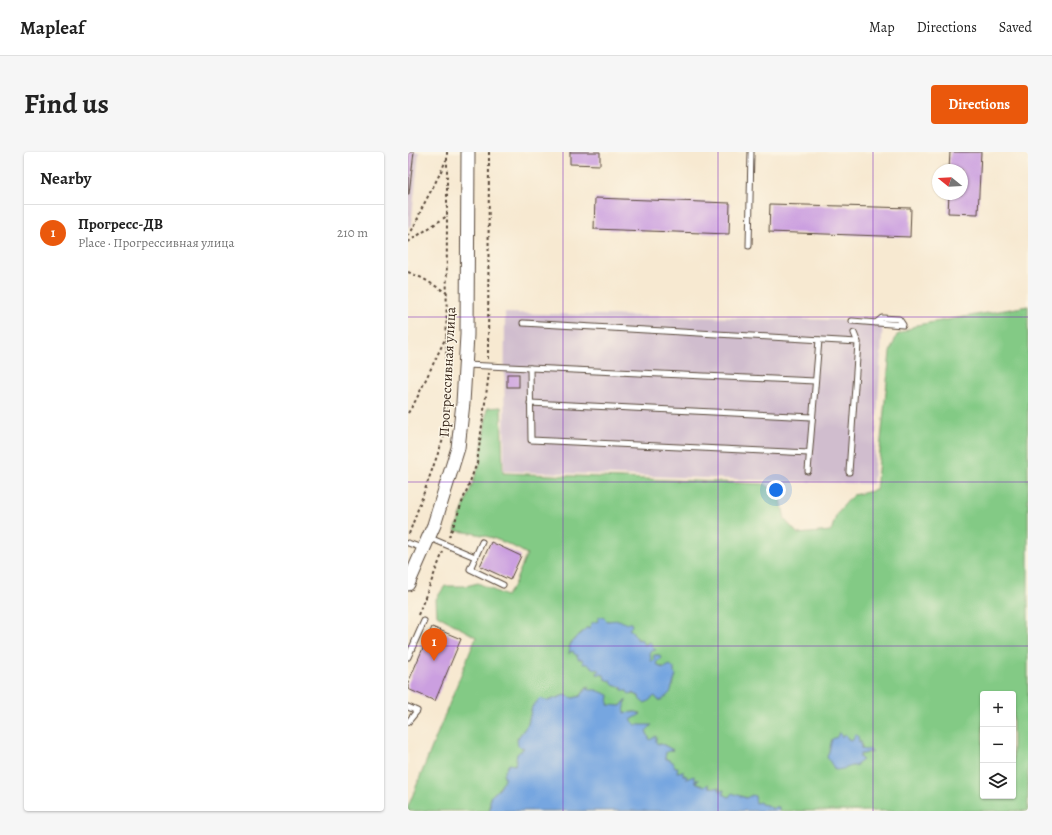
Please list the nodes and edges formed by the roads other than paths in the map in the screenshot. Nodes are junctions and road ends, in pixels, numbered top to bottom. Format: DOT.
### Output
graph roads {
  1 [pos="468,152"];
  2 [pos="751,152"];
  3 [pos="749,246"];
  4 [pos="852,321"];
  5 [pos="523,323"];
  6 [pos="876,323"];
  7 [pos="854,333"];
  8 [pos="819,340"];
  9 [pos="858,342"];
  10 [pos="465,365"];
  11 [pos="530,368"];
  12 [pos="815,381"];
  13 [pos="530,403"];
  14 [pos="812,417"];
  15 [pos="810,453"];
  16 [pos="808,471"];
  17 [pos="849,472"];
  18 [pos="482,542"];
  19 [pos="408,543"];
  20 [pos="426,543"];
  21 [pos="475,557"];
  22 [pos="408,584"];
  23 [pos="503,585"];
  24 [pos="424,621"];
  25 [pos="408,657"];
  26 [pos="408,707"];
  27 [pos="408,722"];
  1 -- 10 [label="street, Прогрессивная улица"];
  2 -- 3 [label="lane"];
  4 -- 6 [label="lane"];
  5 -- 8 [label="lane"];
  7 -- 9 [label="lane"];
  8 -- 9 [label="lane"];
  8 -- 12 [label="lane"];
  9 -- 17 [label="lane"];
  10 -- 11 [label="lane"];
  10 -- 20 [label="street, Прогрессивная улица"];
  11 -- 12 [label="lane"];
  11 -- 13 [label="lane"];
  12 -- 14 [label="lane"];
  13 -- 14 [label="lane"];
  13 -- 15 [label="lane"];
  14 -- 15 [label="lane"];
  15 -- 16 [label="lane"];
  18 -- 21 [label="lane"];
  19 -- 20 [label="lane"];
  20 -- 21 [label="lane"];
  20 -- 22 [label="street, Прогрессивная улица"];
  21 -- 23 [label="lane"];
  24 -- 25 [label="lane"];
  26 -- 27 [label="lane"];
}
